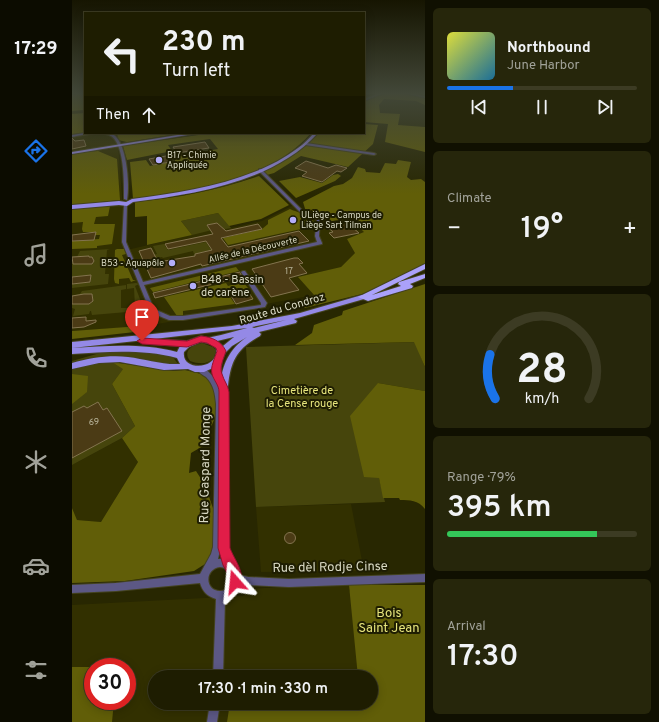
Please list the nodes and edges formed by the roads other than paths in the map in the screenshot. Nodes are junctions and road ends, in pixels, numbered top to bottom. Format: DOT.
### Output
graph roads {
  1 [pos="192,134"];
  2 [pos="315,134"];
  3 [pos="72,136"];
  4 [pos="306,144"];
  5 [pos="119,146"];
  6 [pos="72,153"];
  7 [pos="374,154"];
  8 [pos="260,170"];
  9 [pos="126,202"];
  10 [pos="72,207"];
  11 [pos="425,266"];
  12 [pos="243,272"];
  13 [pos="425,276"];
  14 [pos="425,280"];
  15 [pos="142,284"];
  16 [pos="362,299"];
  17 [pos="302,315"];
  18 [pos="278,325"];
  19 [pos="209,340"];
  20 [pos="187,344"];
  21 [pos="72,345"];
  22 [pos="72,351"];
  23 [pos="222,351"];
  24 [pos="180,356"];
  25 [pos="219,361"];
  26 [pos="72,366"];
  27 [pos="188,366"];
  28 [pos="199,369"];
  29 [pos="224,386"];
  30 [pos="230,565"];
  31 [pos="209,567"];
  32 [pos="204,578"];
  33 [pos="236,578"];
  34 [pos="425,578"];
  35 [pos="72,589"];
  36 [pos="221,595"];
  37 [pos="218,670"];
  38 [pos="214,710"];
  39 [pos="212,722"];
  1 -- 5 [label="main road"];
  2 -- 4 [label="main road"];
  3 -- 5 [label="street"];
  4 -- 7 [label="street"];
  4 -- 8 [label="main road"];
  5 -- 6 [label="main road"];
  5 -- 9 [label="street, Allée de la Découverte"];
  8 -- 9 [label="main road"];
  8 -- 15 [label="street, Allée de la Découverte"];
  9 -- 10 [label="main road"];
  9 -- 15 [label="street, Allée de la Découverte"];
  11 -- 16 [label="highway"];
  12 -- 15 [label="street, Allée de la Découverte"];
  13 -- 16 [label="highway"];
  14 -- 16 [label="highway"];
  16 -- 17 [label="main road, Route du Condroz"];
  16 -- 18 [label="main road, Route du Condroz"];
  17 -- 19 [label="main road, Route du Condroz"];
  17 -- 21 [label="main road"];
  18 -- 23 [label="main road, Route du Condroz"];
  18 -- 29 [label="main road"];
  19 -- 20 [label="main road"];
  19 -- 23 [label="main road"];
  20 -- 21 [label="main road"];
  20 -- 24 [label="main road"];
  22 -- 24 [label="main road"];
  23 -- 25 [label="main road"];
  24 -- 27 [label="main road"];
  25 -- 28 [label="main road"];
  25 -- 29 [label="street, Rue Gaspard Monge"];
  26 -- 27 [label="main road"];
  27 -- 28 [label="main road"];
  28 -- 31 [label="street, Rue Gaspard Monge"];
  29 -- 30 [label="street, Rue Gaspard Monge"];
  30 -- 31 [label="street"];
  30 -- 33 [label="street"];
  31 -- 32 [label="street"];
  32 -- 35 [label="street"];
  32 -- 36 [label="street"];
  33 -- 34 [label="street, Rue dèl Rodje Cinse"];
  33 -- 36 [label="street"];
  36 -- 37 [label="street"];
  38 -- 39 [label="street"];
}
